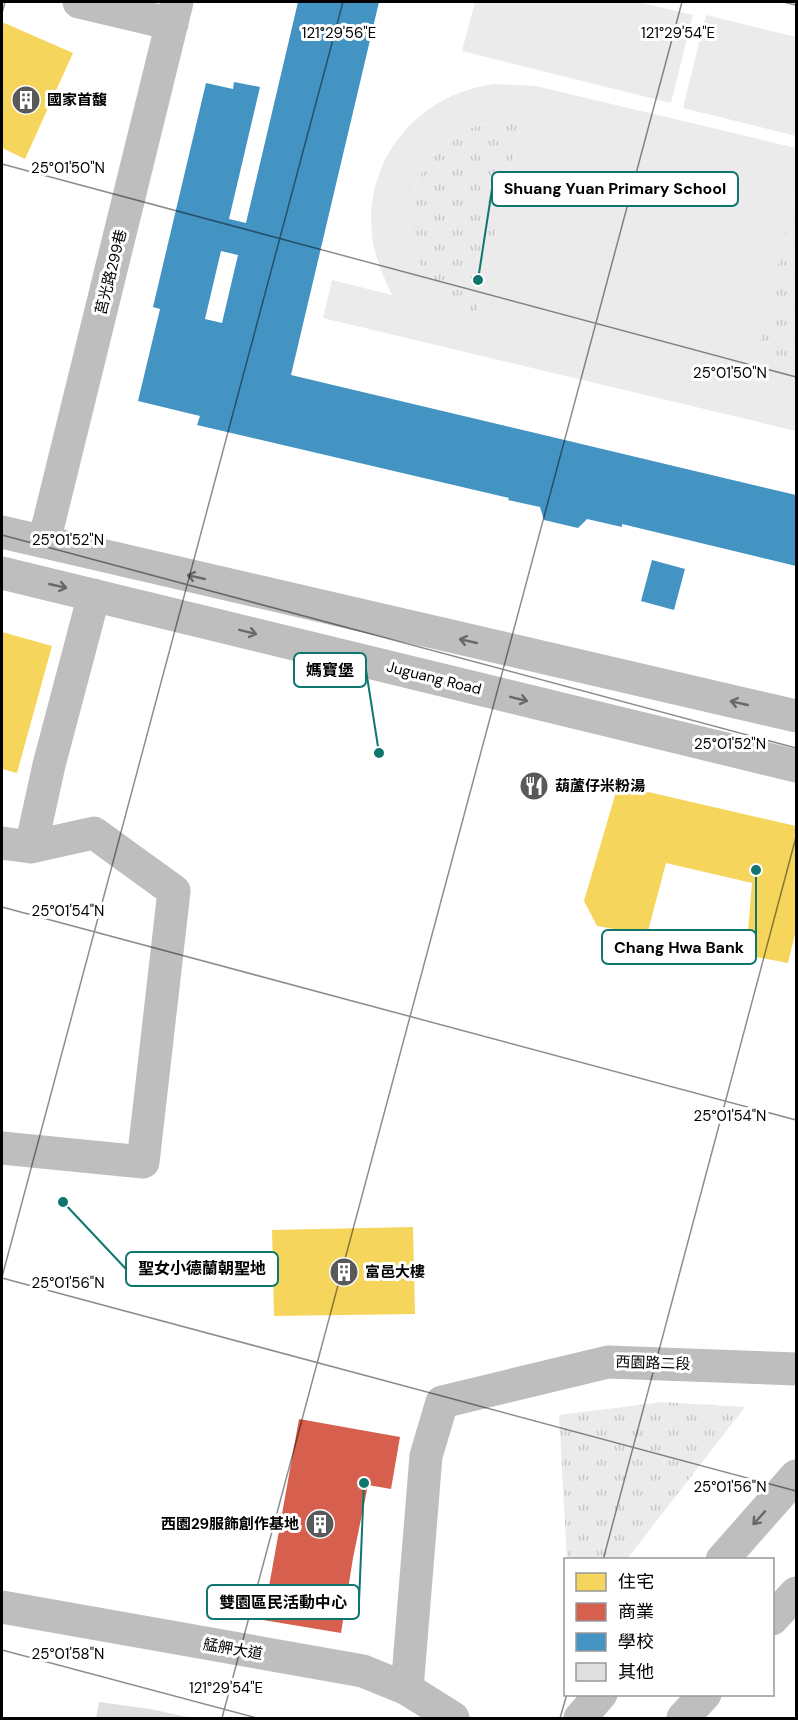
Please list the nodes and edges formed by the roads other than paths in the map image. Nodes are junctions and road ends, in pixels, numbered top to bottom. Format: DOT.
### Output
graph roads {
  1 [pos="80,2"];
  2 [pos="174,13"];
  3 [pos="2,532"];
  4 [pos="44,542"];
  5 [pos="2,573"];
  6 [pos="94,595"];
  7 [pos="796,716"];
  8 [pos="796,766"];
  9 [pos="16,845"];
  10 [pos="2,1148"];
  11 [pos="796,1369"];
  12 [pos="796,1476"];
  13 [pos="724,1558"];
  14 [pos="796,1593"];
  15 [pos="2,1607"];
  16 [pos="774,1617"];
  17 [pos="407,1689"];
  18 [pos="600,1696"];
  19 [pos="704,1696"];
  20 [pos="453,1719"];
  21 [pos="580,1719"];
  22 [pos="683,1719"];
  1 -- 2 [label="street"];
  2 -- 4 [label="street, 莒光路299巷"];
  3 -- 4 [label="street"];
  7 -- 4 [label="street, one-way"];
  5 -- 6 [label="street, Juguang Road, one-way"];
  6 -- 8 [label="street, Juguang Road, one-way"];
  6 -- 9 [label="street"];
  9 -- 10 [label="street"];
  11 -- 17 [label="street, 西園路二段"];
  12 -- 13 [label="street, one-way"];
  14 -- 16 [label="street"];
  15 -- 17 [label="street, 艋舺大道"];
  17 -- 20 [label="street, 艋舺大道"];
  18 -- 21 [label="street"];
  19 -- 22 [label="street"];
}
